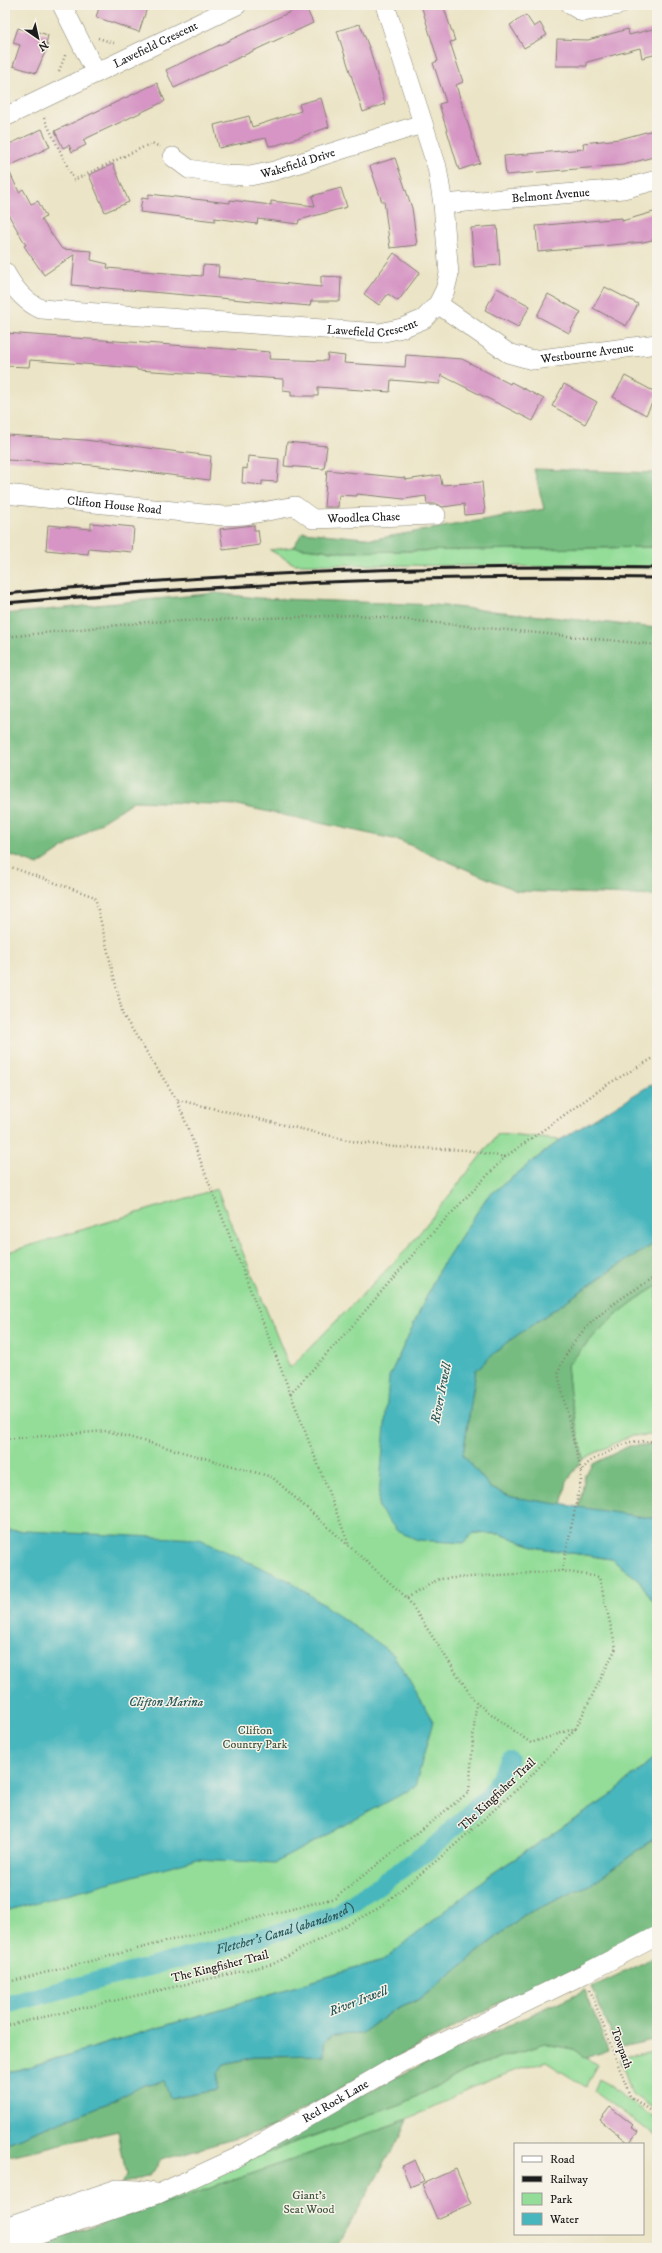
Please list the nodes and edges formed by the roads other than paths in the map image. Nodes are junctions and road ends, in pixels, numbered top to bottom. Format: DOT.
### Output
graph roads {
  1 [pos="62,5"];
  2 [pos="236,5"];
  3 [pos="385,5"];
  4 [pos="571,5"];
  5 [pos="619,5"];
  6 [pos="96,73"];
  7 [pos="5,117"];
  8 [pos="422,124"];
  9 [pos="173,156"];
  10 [pos="657,180"];
  11 [pos="444,204"];
  12 [pos="7,281"];
  13 [pos="438,304"];
  14 [pos="657,344"];
  15 [pos="5,494"];
  16 [pos="436,515"];
  17 [pos="223,516"];
  18 [pos="657,1936"];
  19 [pos="158,2194"];
  20 [pos="5,2226"];
  21 [pos="5,2246"];
  1 -- 6 [label="street"];
  2 -- 6 [label="street, Lawefield Crescent"];
  3 -- 8 [label="street, Lawefield Crescent"];
  4 -- 5 [label="street"];
  6 -- 7 [label="street, Lawefield Crescent"];
  8 -- 9 [label="street, Wakefield Drive"];
  8 -- 11 [label="street, Lawefield Crescent"];
  10 -- 11 [label="street, Belmont Avenue"];
  11 -- 13 [label="street, Lawefield Crescent"];
  12 -- 13 [label="street, Lawefield Crescent"];
  13 -- 14 [label="street, Westbourne Avenue"];
  15 -- 17 [label="street, Clifton House Road"];
  16 -- 17 [label="street, Woodlea Chase"];
  18 -- 19 [label="street, Red Rock Lane"];
  19 -- 20 [label="street"];
  19 -- 21 [label="street, Red Rock Lane"];
}
